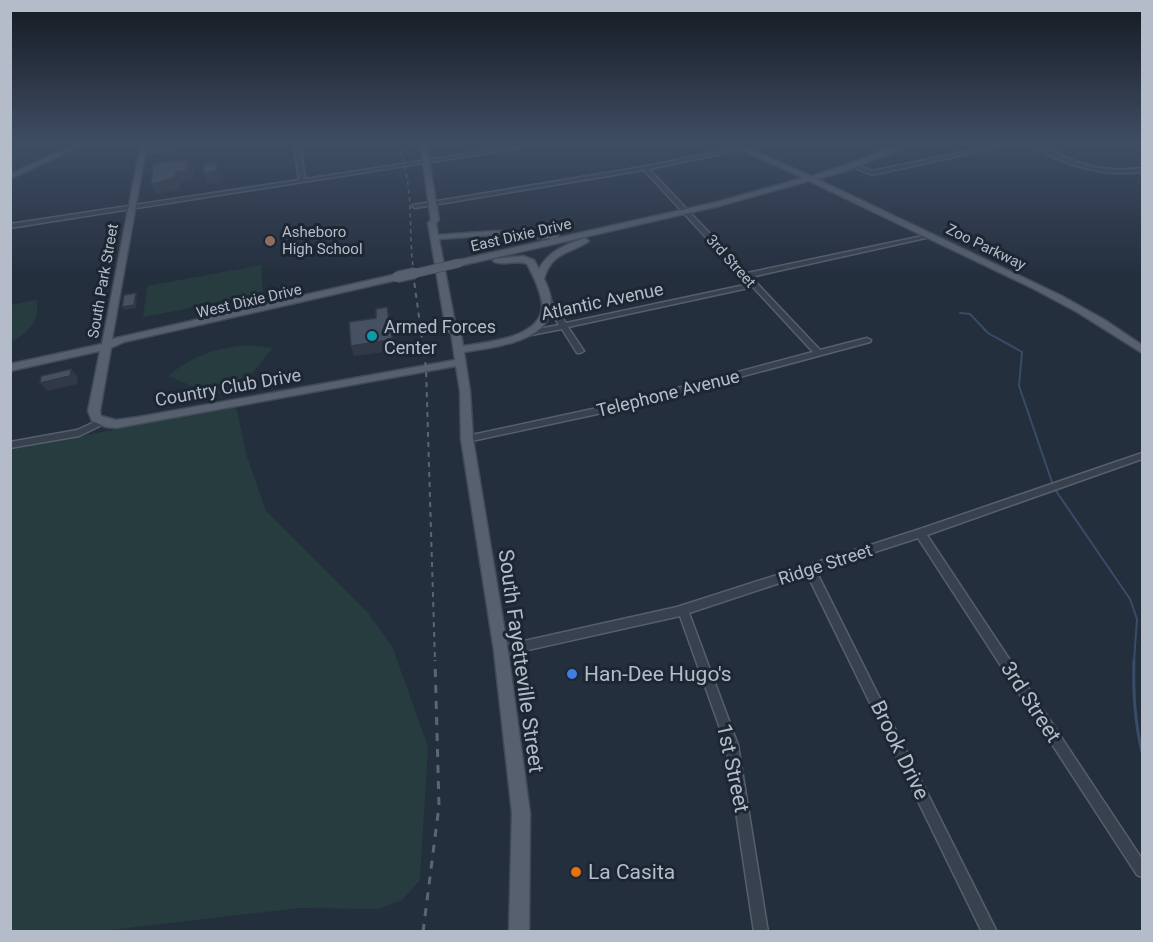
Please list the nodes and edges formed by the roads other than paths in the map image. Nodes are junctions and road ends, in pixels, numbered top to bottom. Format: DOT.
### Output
graph roads {
  1 [pos="135,187"];
  2 [pos="269,187"];
  3 [pos="429,187"];
  4 [pos="533,187"];
  5 [pos="664,187"];
  6 [pos="779,187"];
  7 [pos="831,187"];
  8 [pos="432,203"];
  9 [pos="415,206"];
  10 [pos="131,208"];
  11 [pos="688,212"];
  12 [pos="435,220"];
  13 [pos="10,226"];
  14 [pos="503,234"];
  15 [pos="594,235"];
  16 [pos="930,235"];
  17 [pos="440,237"];
  18 [pos="486,259"];
  19 [pos="745,276"];
  20 [pos="540,279"];
  21 [pos="398,280"];
  22 [pos="443,281"];
  23 [pos="753,285"];
  24 [pos="549,303"];
  25 [pos="450,324"];
  26 [pos="565,327"];
  27 [pos="526,334"];
  28 [pos="867,340"];
  29 [pos="106,346"];
  30 [pos="458,350"];
  31 [pos="1143,350"];
  32 [pos="580,351"];
  33 [pos="817,352"];
  34 [pos="455,363"];
  35 [pos="10,368"];
  36 [pos="463,397"];
  37 [pos="100,422"];
  38 [pos="467,439"];
  39 [pos="10,445"];
  40 [pos="1143,456"];
  41 [pos="920,533"];
  42 [pos="810,569"];
  43 [pos="683,610"];
  44 [pos="501,651"];
  45 [pos="1143,870"];
  46 [pos="519,932"];
  47 [pos="761,932"];
  48 [pos="990,932"];
  1 -- 10 [label="main road, South Park Street"];
  2 -- 10 [label="street"];
  3 -- 8 [label="main road, South Fayetteville Street"];
  4 -- 8 [label="street"];
  5 -- 11 [label="street, 3rd Street"];
  6 -- 11 [label="main road, East Dixie Drive"];
  7 -- 16 [label="main road, Zoo Parkway"];
  8 -- 9 [label="street"];
  8 -- 12 [label="main road, South Fayetteville Street"];
  10 -- 13 [label="street"];
  10 -- 29 [label="main road, South Park Street"];
  11 -- 15 [label="main road, East Dixie Drive"];
  11 -- 19 [label="street, 3rd Street"];
  12 -- 17 [label="main road, South Fayetteville Street"];
  12 -- 22 [label="main road, South Fayetteville Street"];
  14 -- 15 [label="main road"];
  14 -- 17 [label="main road"];
  14 -- 18 [label="main road"];
  15 -- 18 [label="main road, East Dixie Drive"];
  15 -- 20 [label="main road"];
  16 -- 19 [label="street"];
  16 -- 31 [label="main road, Zoo Parkway"];
  17 -- 22 [label="main road, South Fayetteville Street"];
  18 -- 20 [label="main road"];
  18 -- 21 [label="main road, East Dixie Drive"];
  19 -- 23 [label="street, 3rd Street"];
  20 -- 24 [label="main road"];
  21 -- 29 [label="main road, West Dixie Drive"];
  22 -- 25 [label="main road, South Fayetteville Street"];
  23 -- 26 [label="street, Atlantic Avenue"];
  23 -- 33 [label="street, 3rd Street"];
  24 -- 26 [label="street"];
  24 -- 27 [label="main road"];
  25 -- 30 [label="main road, South Fayetteville Street"];
  25 -- 34 [label="main road, South Fayetteville Street"];
  26 -- 27 [label="street, Atlantic Avenue"];
  26 -- 32 [label="street"];
  27 -- 30 [label="main road, Atlantic Avenue"];
  28 -- 33 [label="street, Telephone Avenue"];
  29 -- 35 [label="main road, West Dixie Drive"];
  29 -- 37 [label="main road, South Park Street"];
  30 -- 36 [label="main road, South Fayetteville Street"];
  33 -- 38 [label="street, Telephone Avenue"];
  34 -- 36 [label="main road, South Fayetteville Street"];
  34 -- 37 [label="main road, Country Club Drive"];
  36 -- 38 [label="main road, South Fayetteville Street"];
  37 -- 39 [label="street, Country Club Drive"];
  38 -- 44 [label="main road, South Fayetteville Street"];
  40 -- 41 [label="street, Ridge Street"];
  41 -- 42 [label="street, Ridge Street"];
  41 -- 45 [label="street, 3rd Street"];
  42 -- 43 [label="street, Ridge Street"];
  42 -- 48 [label="street, Brook Drive"];
  43 -- 44 [label="street, Ridge Street"];
  43 -- 47 [label="street, 1st Street"];
  44 -- 46 [label="main road, South Fayetteville Street"];
}
